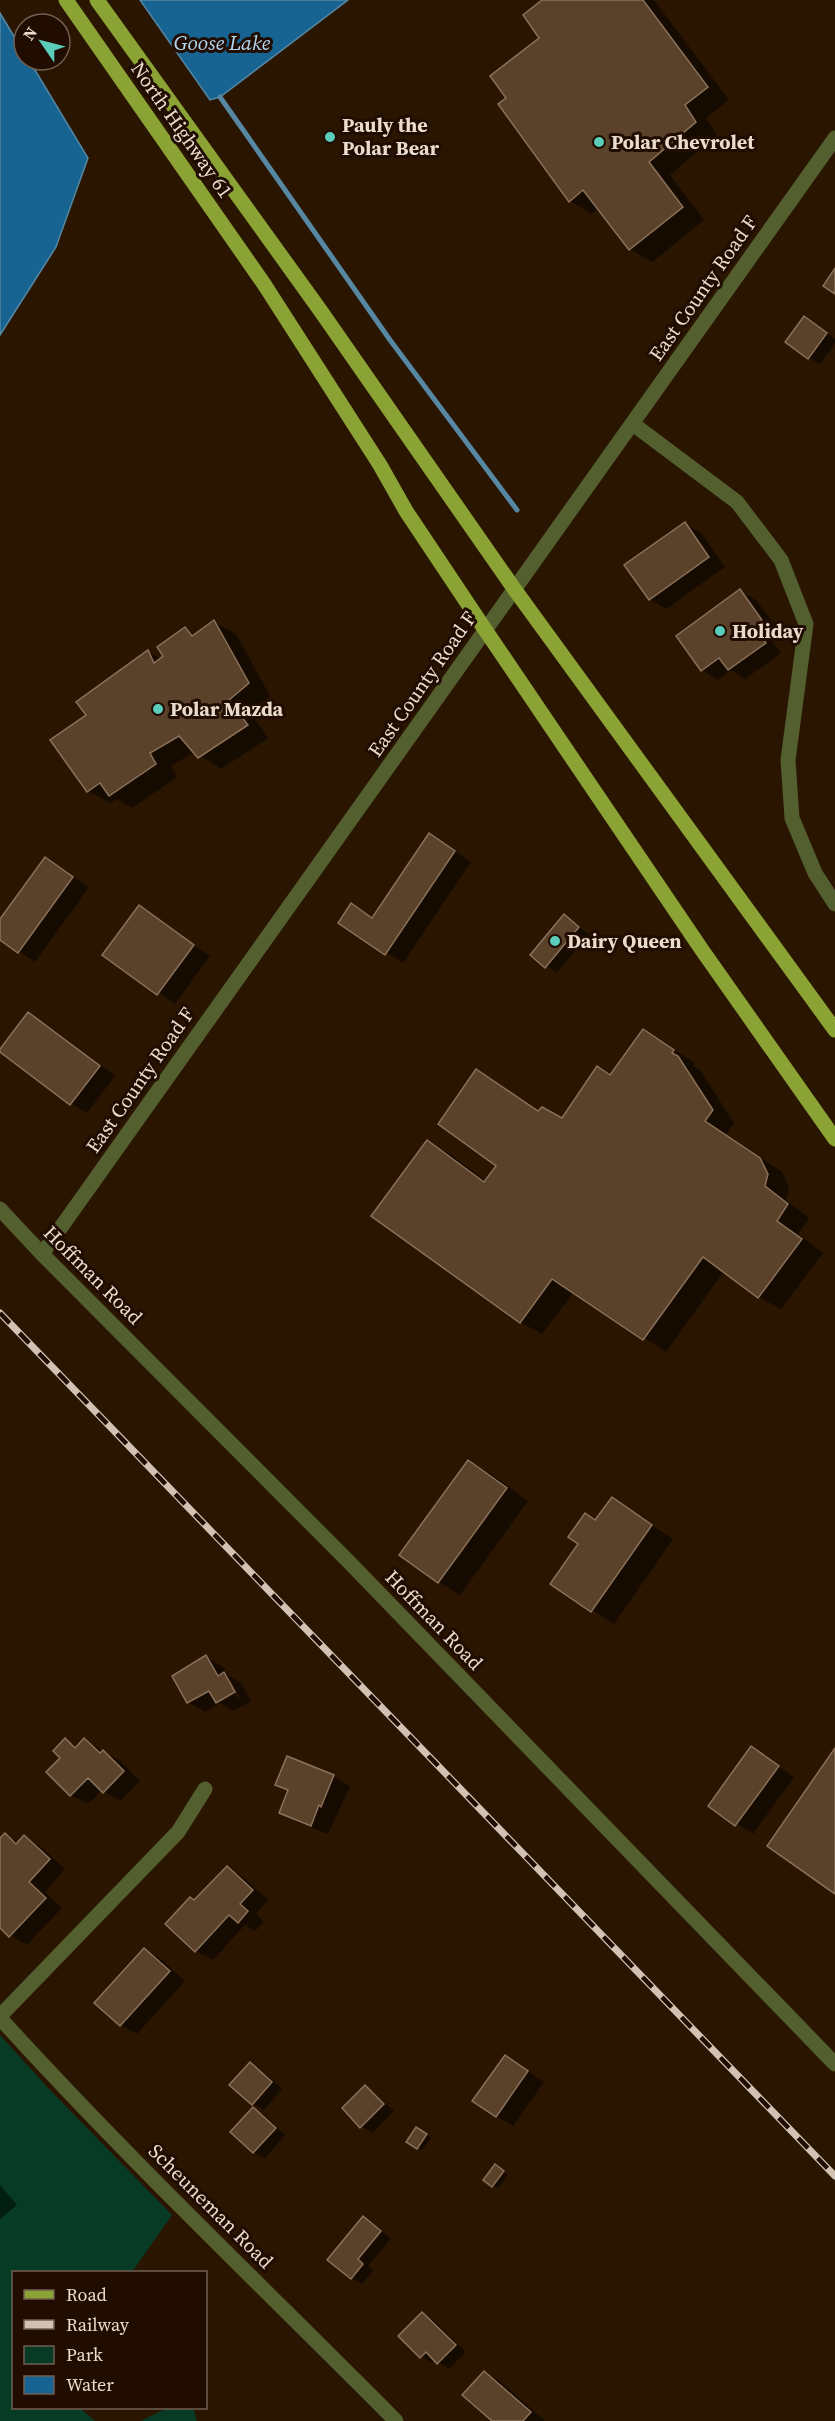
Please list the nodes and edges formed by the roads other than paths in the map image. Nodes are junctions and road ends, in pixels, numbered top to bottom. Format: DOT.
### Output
graph roads {
  1 [pos="66,0"];
  2 [pos="97,0"];
  3 [pos="835,138"];
  4 [pos="633,424"];
  5 [pos="515,590"];
  6 [pos="486,631"];
  7 [pos="835,904"];
  8 [pos="835,1030"];
  9 [pos="835,1139"];
  10 [pos="0,1209"];
  11 [pos="42,1254"];
  12 [pos="205,1789"];
  13 [pos="0,2017"];
  14 [pos="835,2064"];
  15 [pos="396,2421"];
  1 -- 6 [label="main road, North Highway 61"];
  2 -- 5 [label="main road"];
  3 -- 4 [label="street, East County Road F"];
  4 -- 5 [label="street, East County Road F"];
  4 -- 7 [label="street"];
  5 -- 6 [label="street, East County Road F"];
  5 -- 8 [label="main road"];
  6 -- 9 [label="main road, North Highway 61"];
  6 -- 11 [label="street, East County Road F"];
  10 -- 11 [label="street, Hoffman Road"];
  11 -- 14 [label="street, Hoffman Road"];
  12 -- 13 [label="street, Scheuneman Road"];
  13 -- 15 [label="street, Scheuneman Road"];
}
